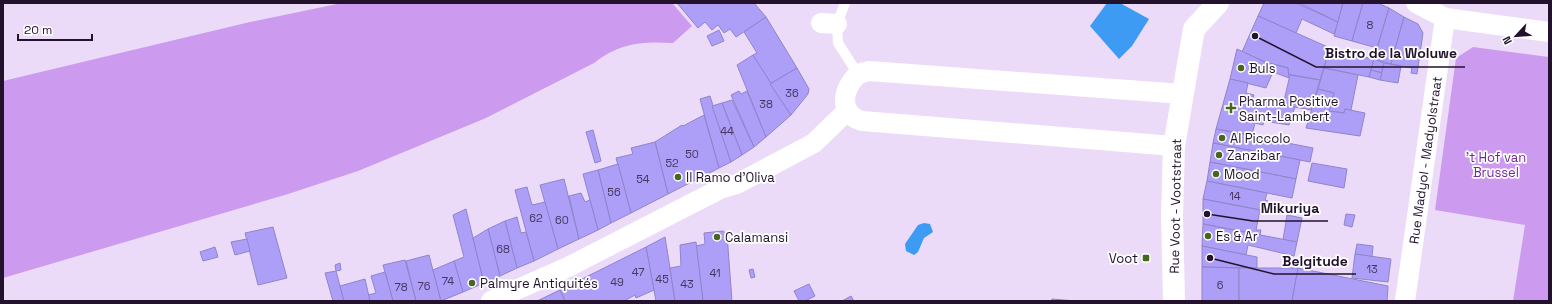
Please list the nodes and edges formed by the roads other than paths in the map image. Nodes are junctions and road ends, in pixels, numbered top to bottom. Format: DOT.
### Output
graph roads {
  1 [pos="845,3"];
  2 [pos="1416,3"];
  3 [pos="1211,5"];
  4 [pos="1445,18"];
  5 [pos="1549,32"];
  6 [pos="858,74"];
  7 [pos="1183,94"];
  8 [pos="847,111"];
  9 [pos="1174,146"];
  10 [pos="491,301"];
  11 [pos="1174,301"];
  12 [pos="1405,301"];
  1 -- 6 [label="lane"];
  2 -- 4 [label="street"];
  3 -- 7 [label="street, Rue Voot - Vootstraat"];
  4 -- 5 [label="street"];
  4 -- 12 [label="street, Rue Madyol - Madyolstraat"];
  6 -- 7 [label="street"];
  6 -- 8 [label="street"];
  7 -- 9 [label="street, Rue Voot - Vootstraat"];
  8 -- 9 [label="street"];
  8 -- 10 [label="street"];
  9 -- 11 [label="street, Rue Voot - Vootstraat"];
}
